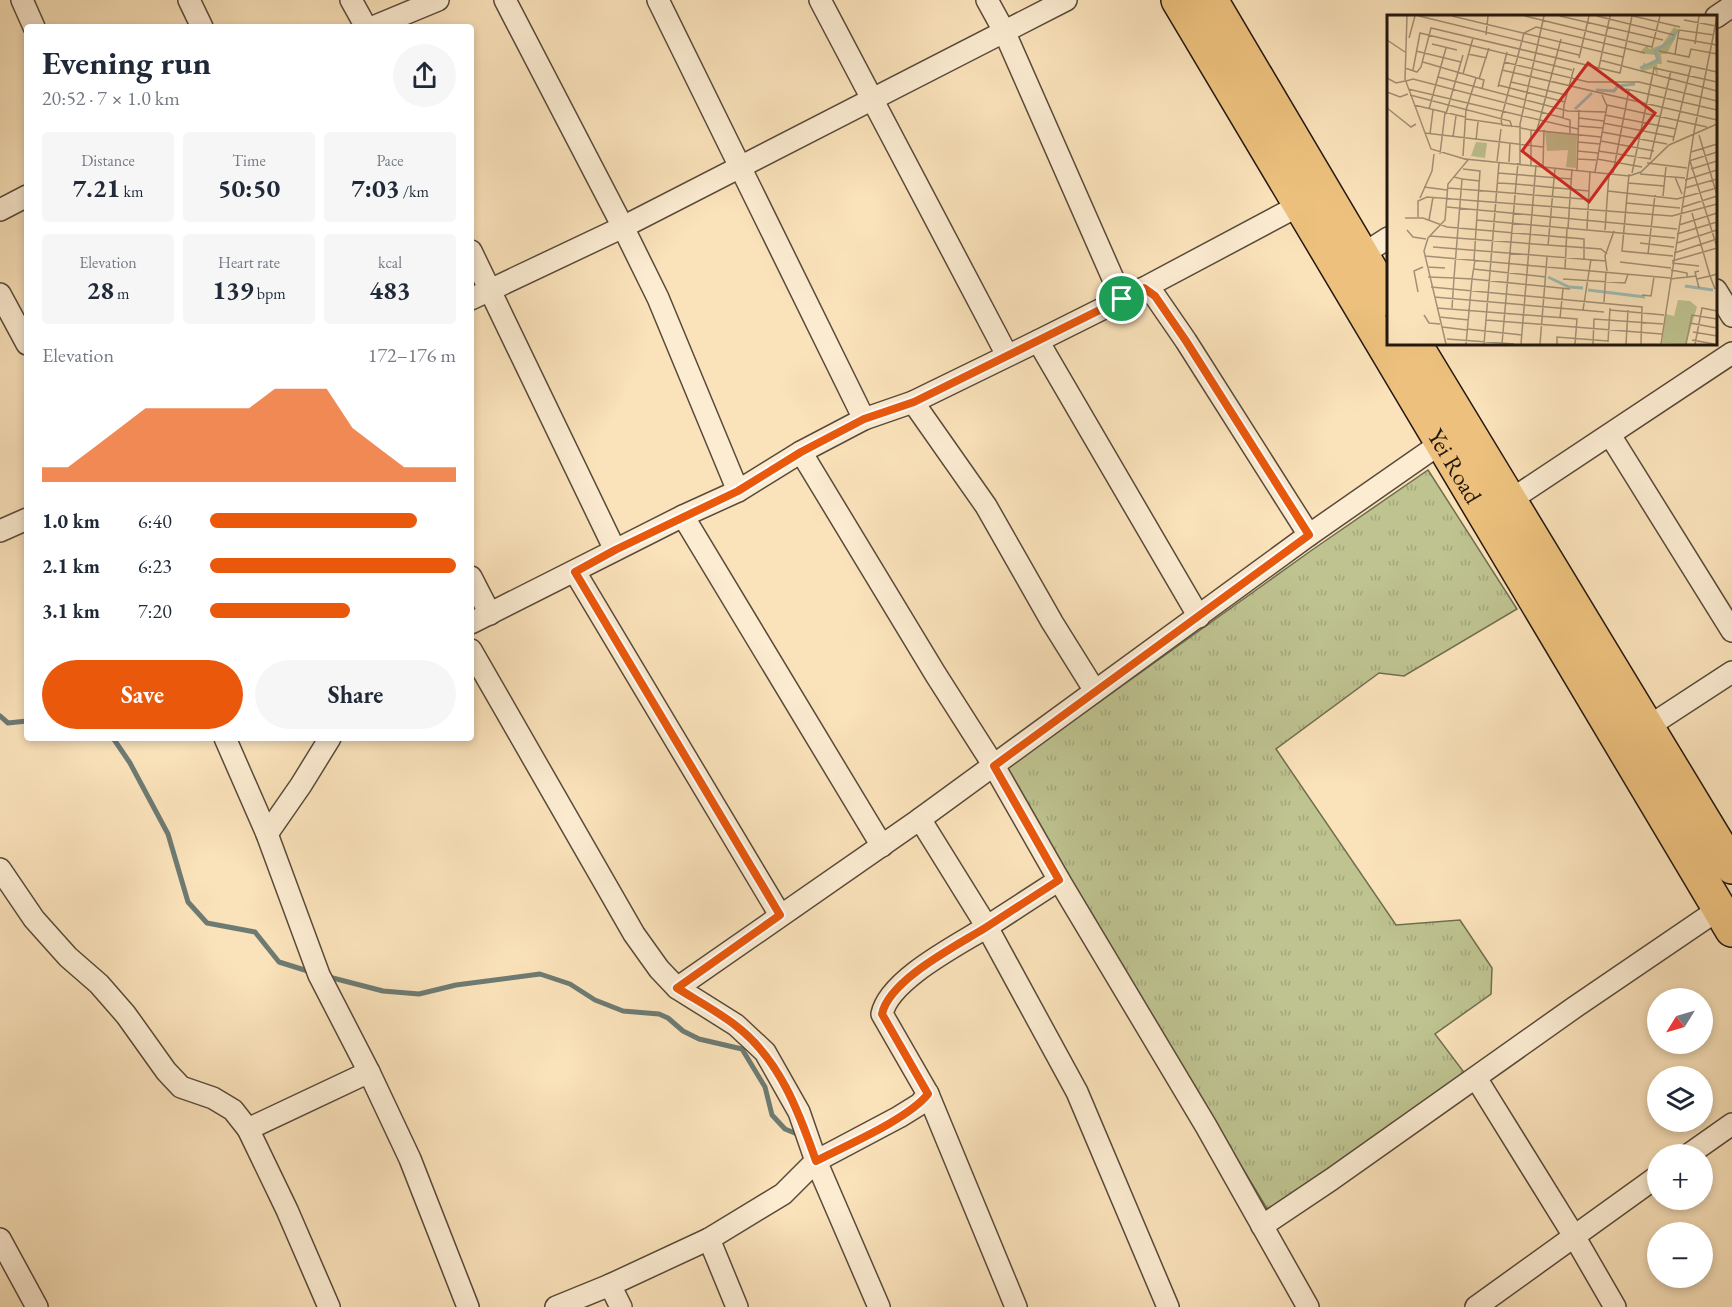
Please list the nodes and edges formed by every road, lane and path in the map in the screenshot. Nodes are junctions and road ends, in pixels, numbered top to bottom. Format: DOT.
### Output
graph roads {
  1 [pos="22,0"];
  2 [pos="189,0"];
  3 [pos="351,0"];
  4 [pos="438,0"];
  5 [pos="505,0"];
  6 [pos="658,0"];
  7 [pos="820,0"];
  8 [pos="987,0"];
  9 [pos="1066,0"];
  10 [pos="1193,2"];
  11 [pos="1732,6"];
  12 [pos="1717,16"];
  13 [pos="33,24"];
  14 [pos="201,24"];
  15 [pos="364,24"];
  16 [pos="380,24"];
  17 [pos="1004,31"];
  18 [pos="873,98"];
  19 [pos="739,167"];
  20 [pos="24,198"];
  21 [pos="1300,205"];
  22 [pos="0,210"];
  23 [pos="623,227"];
  24 [pos="1363,254"];
  25 [pos="474,266"];
  26 [pos="1144,288"];
  27 [pos="1717,292"];
  28 [pos="0,294"];
  29 [pos="480,295"];
  30 [pos="1387,296"];
  31 [pos="1122,299"];
  32 [pos="1387,312"];
  33 [pos="1732,316"];
  34 [pos="24,338"];
  35 [pos="1038,341"];
  36 [pos="1401,345"];
  37 [pos="1416,345"];
  38 [pos="1732,353"];
  39 [pos="1007,356"];
  40 [pos="914,402"];
  41 [pos="864,419"];
  42 [pos="1610,435"];
  43 [pos="1441,443"];
  44 [pos="801,452"];
  45 [pos="738,491"];
  46 [pos="1498,509"];
  47 [pos="682,516"];
  48 [pos="24,520"];
  49 [pos="0,531"];
  50 [pos="1309,535"];
  51 [pos="615,550"];
  52 [pos="575,572"];
  53 [pos="474,591"];
  54 [pos="1199,617"];
  55 [pos="480,619"];
  56 [pos="1732,630"];
  57 [pos="474,655"];
  58 [pos="1732,672"];
  59 [pos="1095,692"];
  60 [pos="1648,726"];
  61 [pos="226,741"];
  62 [pos="328,741"];
  63 [pos="1621,744"];
  64 [pos="994,766"];
  65 [pos="920,819"];
  66 [pos="267,834"];
  67 [pos="882,846"];
  68 [pos="1732,867"];
  69 [pos="0,869"];
  70 [pos="1059,880"];
  71 [pos="780,915"];
  72 [pos="1726,919"];
  73 [pos="987,927"];
  74 [pos="677,988"];
  75 [pos="369,1072"];
  76 [pos="1476,1078"];
  77 [pos="928,1094"];
  78 [pos="1732,1124"];
  79 [pos="248,1129"];
  80 [pos="1704,1144"];
  81 [pos="816,1161"];
  82 [pos="1647,1184"];
  83 [pos="1262,1226"];
  84 [pos="1574,1236"];
  85 [pos="0,1239"];
  86 [pos="709,1239"];
  87 [pos="610,1285"];
  88 [pos="37,1307"];
  89 [pos="329,1307"];
  90 [pos="468,1307"];
  91 [pos="556,1307"];
  92 [pos="621,1307"];
  93 [pos="737,1307"];
  94 [pos="879,1307"];
  95 [pos="1016,1307"];
  96 [pos="1167,1307"];
  97 [pos="1308,1307"];
  98 [pos="1476,1307"];
  99 [pos="1615,1307"];
  1 -- 13 [label="street"];
  2 -- 14 [label="street"];
  3 -- 15 [label="street"];
  4 -- 16 [label="street"];
  5 -- 23 [label="street"];
  6 -- 19 [label="street"];
  7 -- 18 [label="street"];
  8 -- 17 [label="street"];
  9 -- 17 [label="street"];
  10 -- 21 [label="main road, Yei Road"];
  10 -- 24 [label="main road, Yei Road"];
  11 -- 12 [label="street"];
  17 -- 18 [label="street"];
  17 -- 31 [label="street"];
  18 -- 19 [label="street"];
  18 -- 39 [label="street"];
  19 -- 23 [label="street"];
  19 -- 41 [label="street"];
  20 -- 22 [label="street"];
  21 -- 24 [label="main road, Yei Road"];
  21 -- 26 [label="street"];
  23 -- 29 [label="street"];
  23 -- 45 [label="street"];
  24 -- 30 [label="main road, Yei Road"];
  24 -- 32 [label="main road, Yei Road"];
  25 -- 29 [label="street"];
  26 -- 31 [label="street"];
  26 -- 50 [label="street"];
  27 -- 33 [label="street"];
  28 -- 34 [label="street"];
  29 -- 51 [label="street"];
  31 -- 35 [label="street"];
  35 -- 39 [label="street"];
  35 -- 54 [label="street"];
  36 -- 43 [label="main road, Yei Road"];
  37 -- 46 [label="main road, Yei Road"];
  38 -- 42 [label="street"];
  39 -- 40 [label="street"];
  40 -- 41 [label="street"];
  40 -- 59 [label="street"];
  41 -- 44 [label="street"];
  42 -- 46 [label="street"];
  42 -- 56 [label="street"];
  43 -- 46 [label="main road, Yei Road"];
  43 -- 50 [label="street"];
  44 -- 45 [label="street"];
  44 -- 64 [label="street"];
  45 -- 47 [label="street"];
  46 -- 60 [label="main road, Yei Road"];
  46 -- 63 [label="main road, Yei Road"];
  47 -- 51 [label="street"];
  47 -- 67 [label="street"];
  48 -- 49 [label="street"];
  50 -- 54 [label="street"];
  51 -- 52 [label="street"];
  52 -- 55 [label="street"];
  52 -- 71 [label="street"];
  53 -- 55 [label="street"];
  54 -- 59 [label="street"];
  57 -- 74 [label="street"];
  58 -- 60 [label="street"];
  59 -- 64 [label="street"];
  60 -- 63 [label="street"];
  60 -- 68 [label="main road, Yei Road"];
  61 -- 66 [label="street"];
  62 -- 66 [label="street"];
  63 -- 72 [label="main road, Yei Road"];
  64 -- 65 [label="street"];
  64 -- 70 [label="street"];
  65 -- 67 [label="street"];
  65 -- 73 [label="street"];
  66 -- 75 [label="street"];
  67 -- 71 [label="street"];
  69 -- 79 [label="street"];
  70 -- 73 [label="street"];
  70 -- 83 [label="street"];
  71 -- 74 [label="street"];
  72 -- 76 [label="street"];
  73 -- 77 [label="street"];
  73 -- 96 [label="street"];
  74 -- 81 [label="street"];
  75 -- 79 [label="street"];
  75 -- 90 [label="street"];
  76 -- 83 [label="street"];
  76 -- 84 [label="street"];
  77 -- 81 [label="street"];
  77 -- 95 [label="street"];
  78 -- 80 [label="street"];
  79 -- 89 [label="street"];
  81 -- 86 [label="street"];
  81 -- 94 [label="street"];
  82 -- 84 [label="street"];
  83 -- 97 [label="street"];
  84 -- 98 [label="street"];
  84 -- 99 [label="street"];
  85 -- 88 [label="street"];
  86 -- 87 [label="street"];
  86 -- 93 [label="street"];
  87 -- 91 [label="street"];
  87 -- 92 [label="street"];
}
